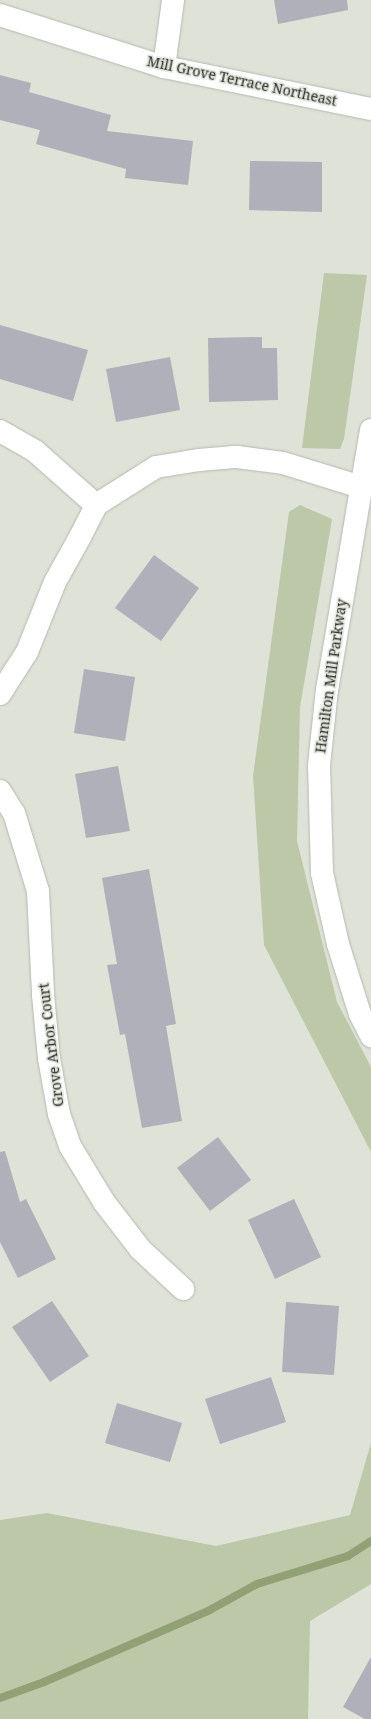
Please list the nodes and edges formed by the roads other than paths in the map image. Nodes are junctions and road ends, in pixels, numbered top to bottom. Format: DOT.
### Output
graph roads {
  1 [pos="174,0"];
  2 [pos="0,15"];
  3 [pos="164,67"];
  4 [pos="371,109"];
  5 [pos="371,430"];
  6 [pos="0,431"];
  7 [pos="361,487"];
  8 [pos="96,505"];
  9 [pos="0,694"];
  10 [pos="0,791"];
  11 [pos="371,1036"];
  12 [pos="183,1290"];
  1 -- 3 [label="street"];
  2 -- 3 [label="street, Mill Grove Terrace Northeast"];
  3 -- 4 [label="street, Mill Grove Terrace Northeast"];
  5 -- 7 [label="street, Hamilton Mill Parkway"];
  6 -- 8 [label="street"];
  7 -- 8 [label="street"];
  7 -- 11 [label="street, Hamilton Mill Parkway"];
  8 -- 9 [label="street"];
  10 -- 12 [label="street, Grove Arbor Court"];
}
